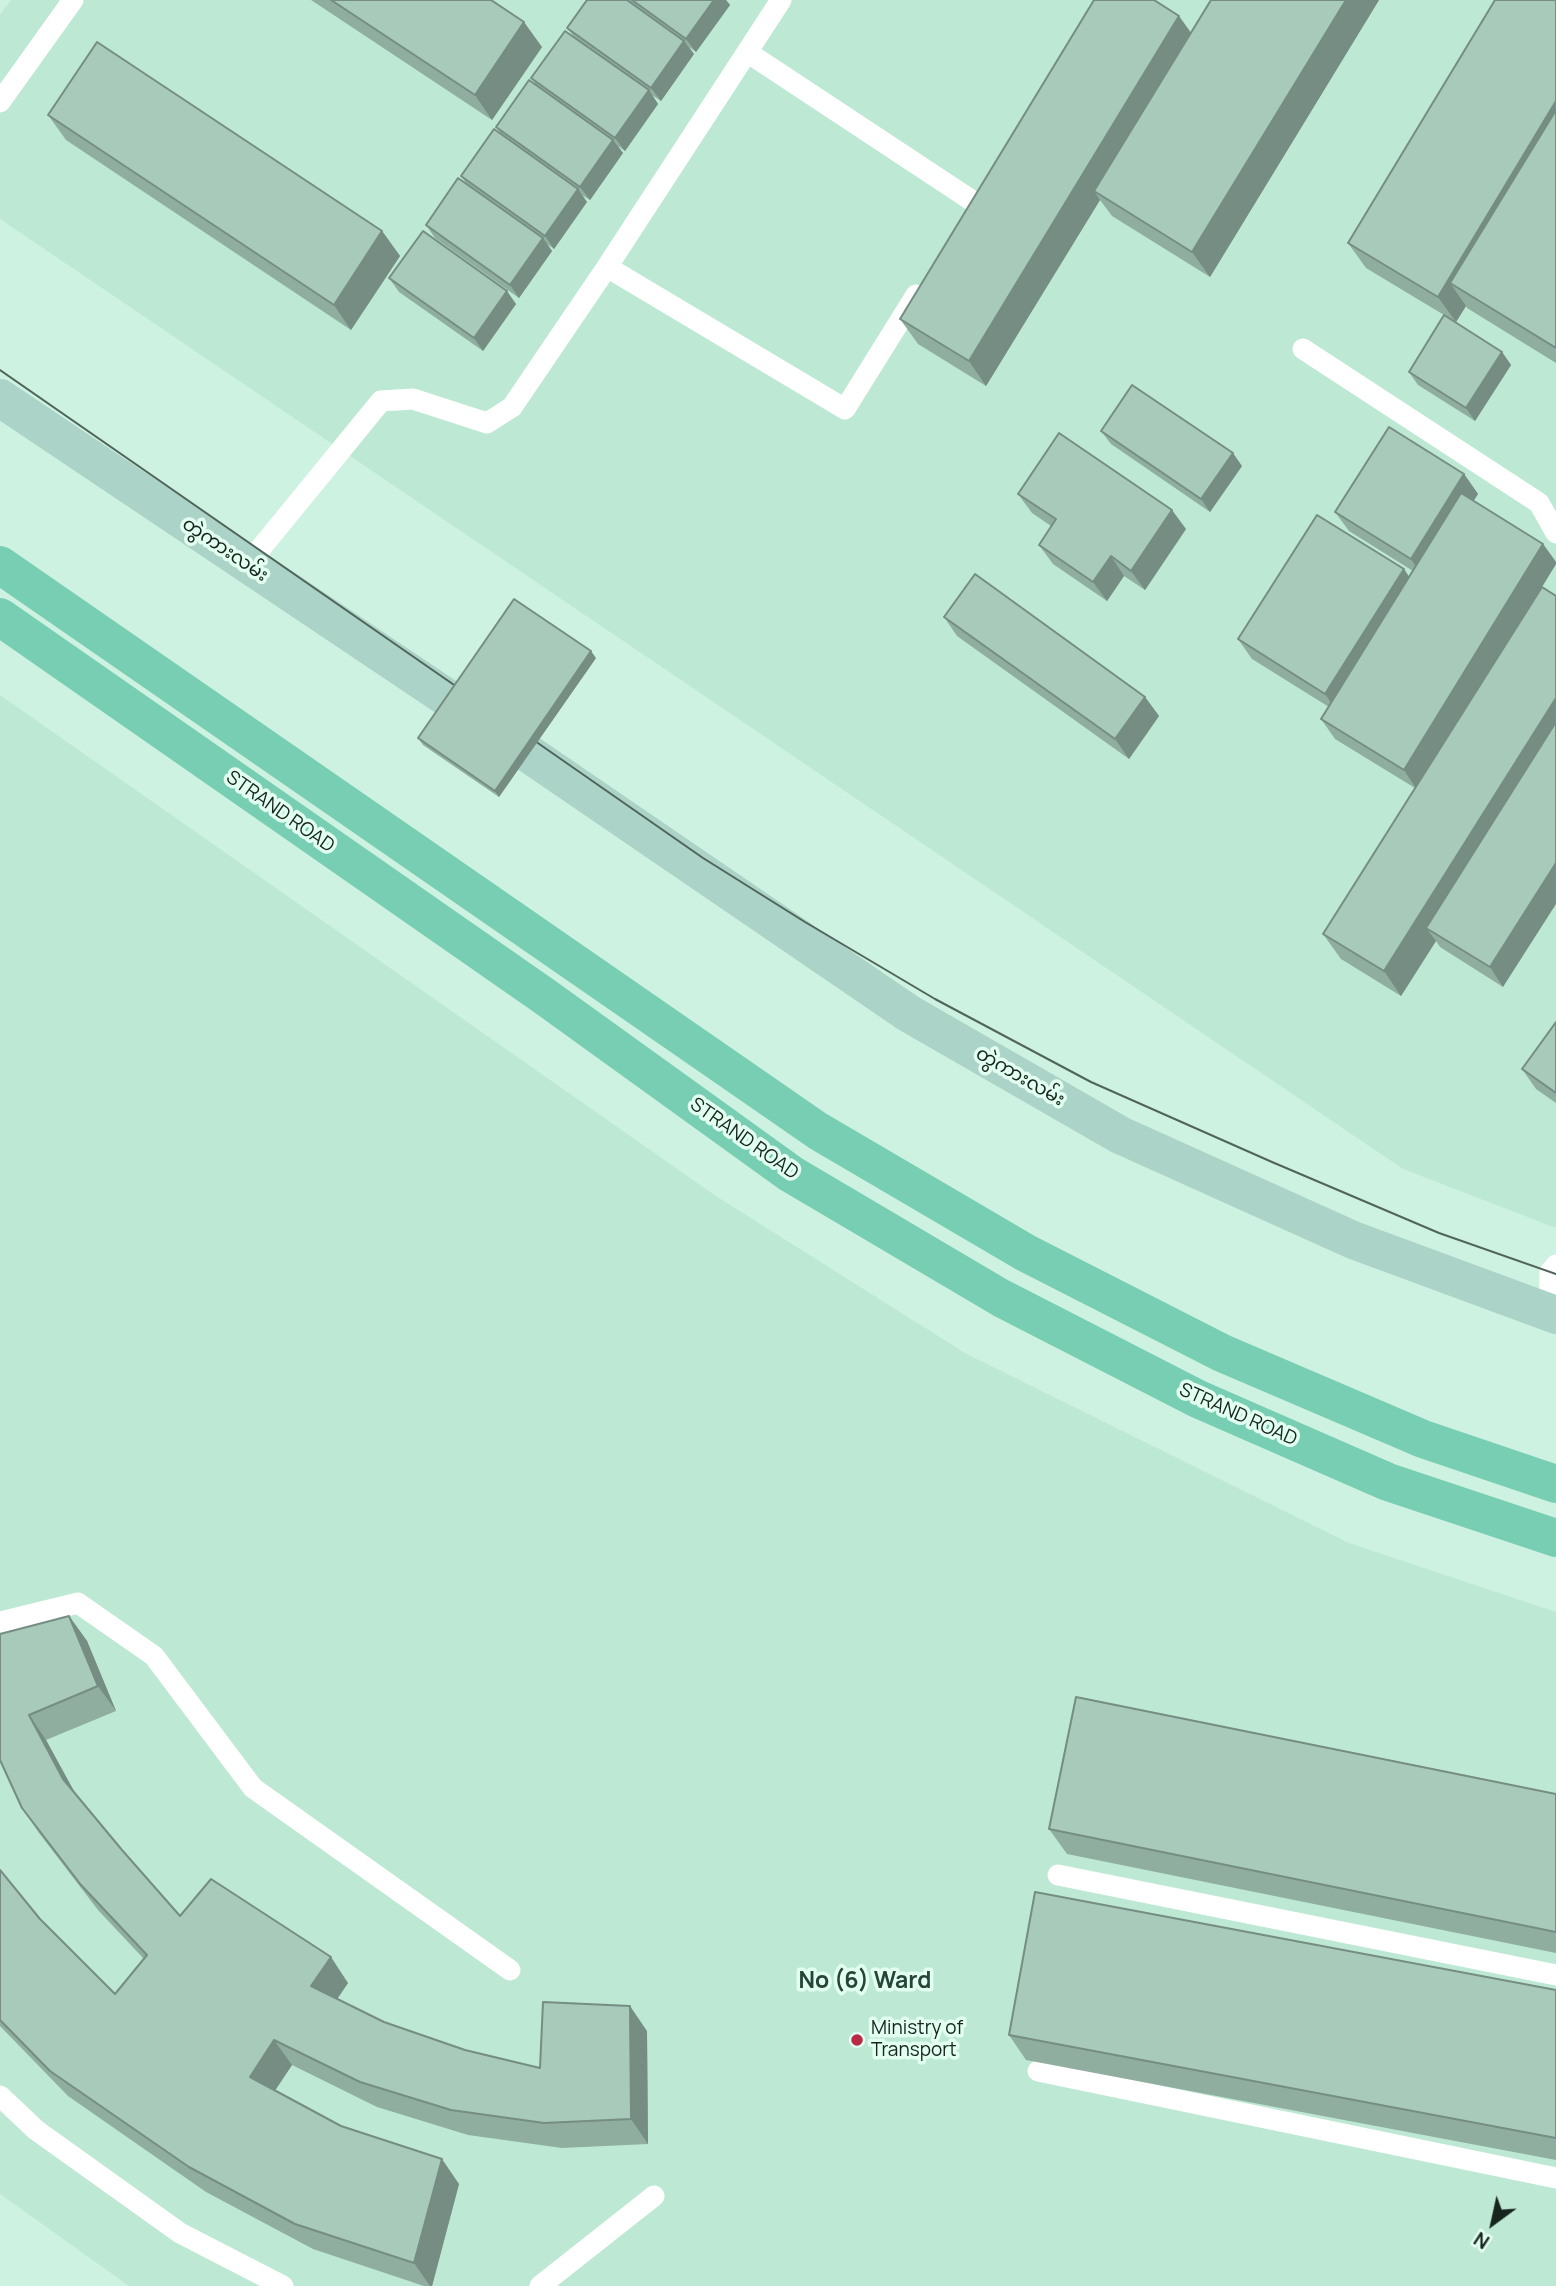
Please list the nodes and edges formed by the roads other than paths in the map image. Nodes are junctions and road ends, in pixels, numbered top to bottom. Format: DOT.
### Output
graph roads {
  1 [pos="73,0"];
  2 [pos="781,0"];
  3 [pos="747,52"];
  4 [pos="0,103"];
  5 [pos="988,180"];
  6 [pos="607,268"];
  7 [pos="924,283"];
  8 [pos="1303,349"];
  9 [pos="0,398"];
  10 [pos="1556,533"];
  11 [pos="0,565"];
  12 [pos="247,565"];
  13 [pos="0,617"];
  14 [pos="452,702"];
  15 [pos="529,754"];
  16 [pos="400,843"];
  17 [pos="376,879"];
  18 [pos="1556,1265"];
  19 [pos="1552,1313"];
  20 [pos="1423,1439"];
  21 [pos="1388,1482"];
  22 [pos="1556,1484"];
  23 [pos="1556,1538"];
  24 [pos="0,1622"];
  25 [pos="1058,1875"];
  26 [pos="510,1970"];
  27 [pos="1556,1975"];
  28 [pos="1038,2070"];
  29 [pos="0,2096"];
  30 [pos="1556,2178"];
  31 [pos="654,2196"];
  32 [pos="284,2286"];
  33 [pos="540,2286"];
  1 -- 4 [label="lane"];
  2 -- 3 [label="lane"];
  3 -- 5 [label="lane"];
  3 -- 6 [label="lane"];
  6 -- 7 [label="lane"];
  6 -- 12 [label="lane"];
  8 -- 10 [label="lane"];
  9 -- 12 [label="main road, တွဲကားလမ်း"];
  11 -- 16 [label="main road"];
  12 -- 14 [label="main road, တွဲကားလမ်း"];
  13 -- 17 [label="main road, STRAND ROAD"];
  15 -- 19 [label="main road, တွဲကားလမ်း"];
  16 -- 17 [label="main road"];
  16 -- 20 [label="main road"];
  17 -- 21 [label="main road, STRAND ROAD"];
  18 -- 19 [label="lane"];
  20 -- 21 [label="main road"];
  20 -- 22 [label="main road"];
  21 -- 23 [label="main road, STRAND ROAD"];
  24 -- 26 [label="lane"];
  25 -- 27 [label="lane"];
  28 -- 30 [label="lane"];
  29 -- 32 [label="lane"];
  31 -- 33 [label="lane"];
}
